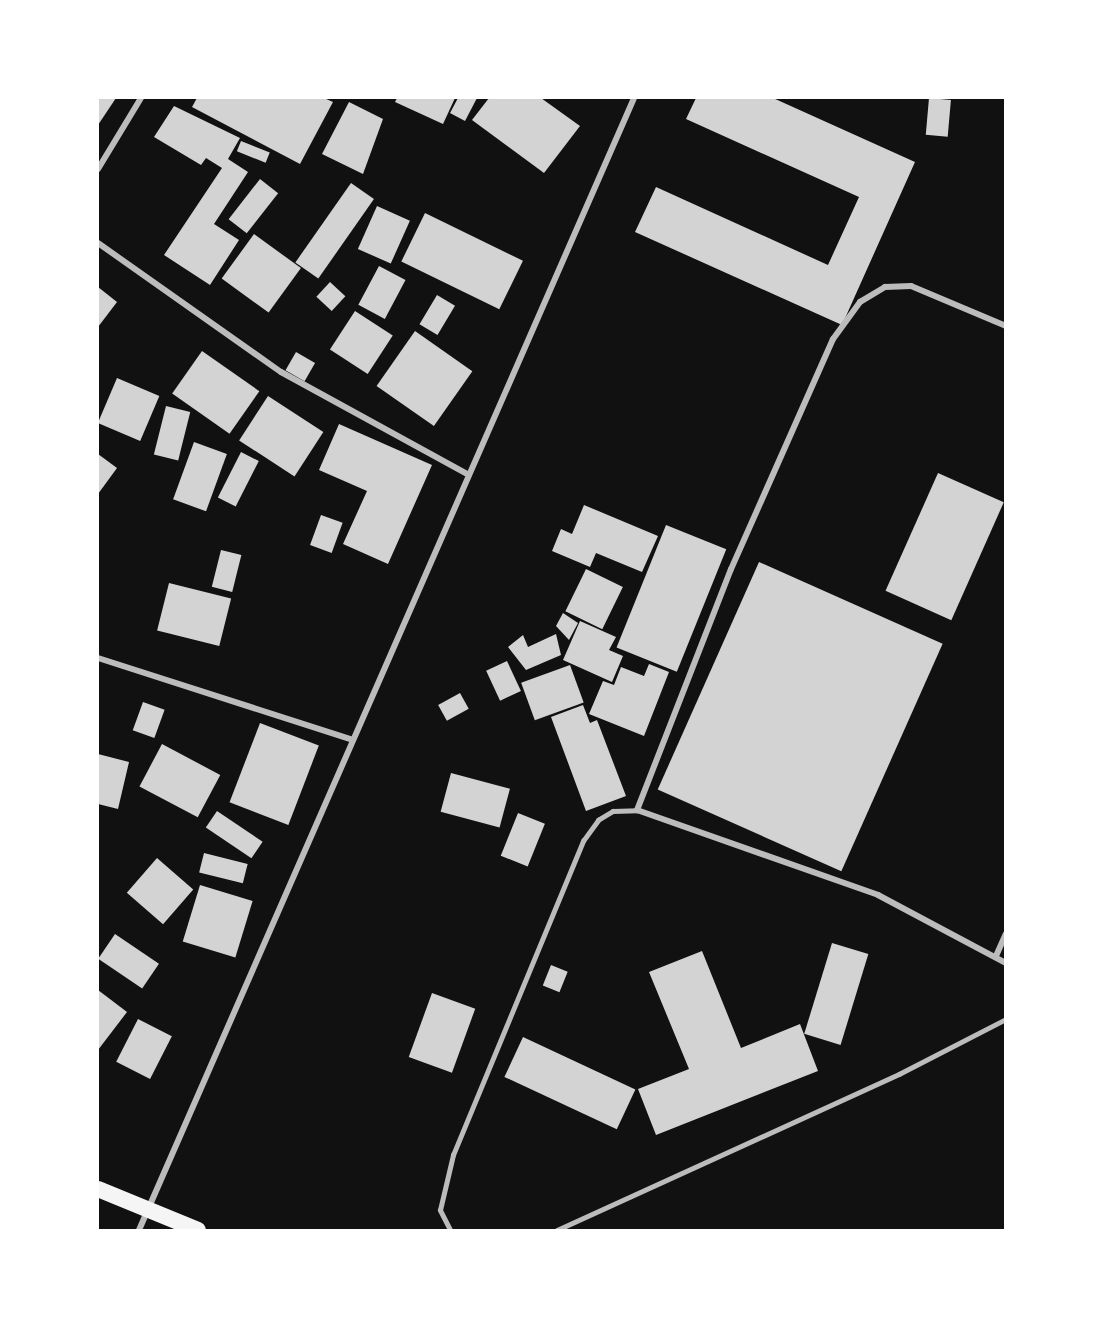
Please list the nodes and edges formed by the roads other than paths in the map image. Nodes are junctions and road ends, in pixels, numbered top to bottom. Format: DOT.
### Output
graph roads {
  1 [pos="141,98"];
  2 [pos="634,98"];
  3 [pos="98,169"];
  4 [pos="98,243"];
  5 [pos="1005,326"];
  6 [pos="467,474"];
  7 [pos="98,658"];
  8 [pos="351,739"];
  9 [pos="637,810"];
  10 [pos="1005,934"];
  11 [pos="996,956"];
  12 [pos="1005,963"];
  13 [pos="1005,1019"];
  14 [pos="98,1189"];
  15 [pos="147,1210"];
  16 [pos="139,1230"];
  17 [pos="198,1230"];
  18 [pos="450,1230"];
  19 [pos="557,1230"];
  1 -- 3 [label="street"];
  2 -- 6 [label="street"];
  4 -- 6 [label="street"];
  5 -- 9 [label="street"];
  6 -- 8 [label="street"];
  7 -- 8 [label="street"];
  8 -- 15 [label="street"];
  9 -- 11 [label="street"];
  9 -- 18 [label="lane"];
  10 -- 11 [label="street"];
  11 -- 12 [label="street"];
  13 -- 19 [label="lane"];
  14 -- 15 [label="highway"];
  15 -- 16 [label="street"];
  15 -- 17 [label="highway"];
}
